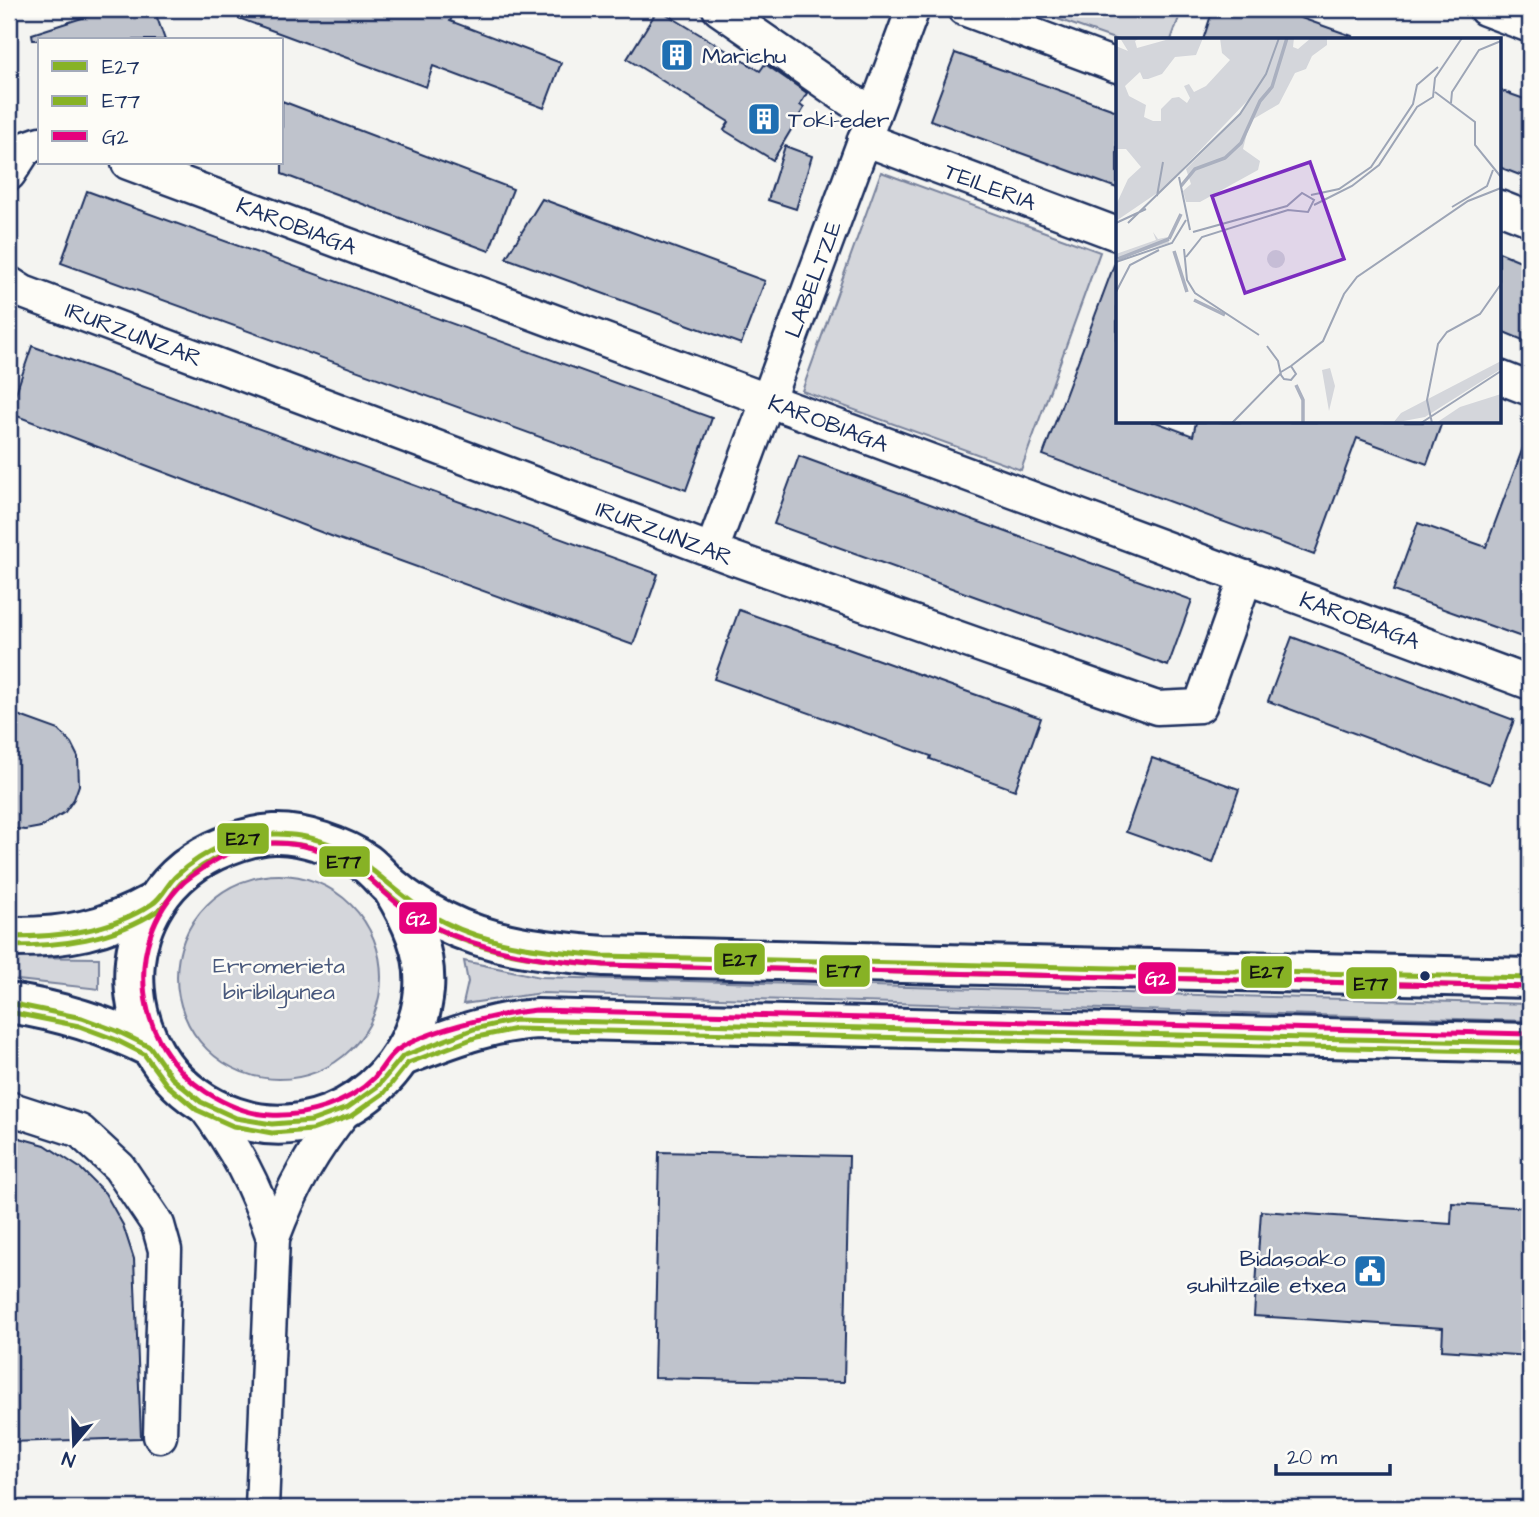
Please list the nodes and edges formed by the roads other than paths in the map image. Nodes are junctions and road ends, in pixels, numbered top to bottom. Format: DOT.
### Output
graph roads {
  1 [pos="719,9"];
  2 [pos="913,9"];
  3 [pos="964,9"];
  4 [pos="1485,9"];
  5 [pos="1530,26"];
  6 [pos="1116,66"];
  7 [pos="869,125"];
  8 [pos="38,144"];
  9 [pos="131,164"];
  10 [pos="9,174"];
  11 [pos="1500,207"];
  12 [pos="1530,219"];
  13 [pos="1116,234"];
  14 [pos="9,284"];
  15 [pos="1500,377"];
  16 [pos="1530,389"];
  17 [pos="767,400"];
  18 [pos="712,551"];
  19 [pos="1246,577"];
  20 [pos="1530,683"];
  21 [pos="392,888"];
  22 [pos="155,902"];
  23 [pos="9,937"];
  24 [pos="1530,978"];
  25 [pos="9,1003"];
  26 [pos="1530,1043"];
  27 [pos="150,1048"];
  28 [pos="403,1056"];
  29 [pos="201,1102"];
  30 [pos="9,1108"];
  31 [pos="347,1108"];
  32 [pos="273,1238"];
  33 [pos="160,1436"];
  34 [pos="262,1508"];
  1 -- 7 [label="street, TEILERIA"];
  2 -- 7 [label="street, LABELTZE"];
  3 -- 6 [label="street"];
  4 -- 5 [label="street"];
  7 -- 13 [label="street, TEILERIA"];
  7 -- 17 [label="street, LABELTZE"];
  8 -- 10 [label="street"];
  9 -- 17 [label="street, KAROBIAGA"];
  11 -- 12 [label="street"];
  14 -- 18 [label="street, IRURZUNZAR"];
  15 -- 16 [label="street"];
  17 -- 18 [label="street, LABELTZE"];
  17 -- 19 [label="street, KAROBIAGA"];
  18 -- 19 [label="street, IRURZUNZAR"];
  19 -- 20 [label="street, KAROBIAGA"];
  21 -- 22 [label="main road"];
  21 -- 24 [label="main road"];
  21 -- 28 [label="main road"];
  22 -- 23 [label="main road"];
  22 -- 27 [label="main road"];
  25 -- 27 [label="main road"];
  26 -- 28 [label="main road"];
  27 -- 29 [label="main road"];
  28 -- 31 [label="main road"];
  29 -- 31 [label="main road"];
  29 -- 32 [label="street"];
  30 -- 33 [label="street"];
  31 -- 32 [label="street"];
  32 -- 34 [label="street"];
}
